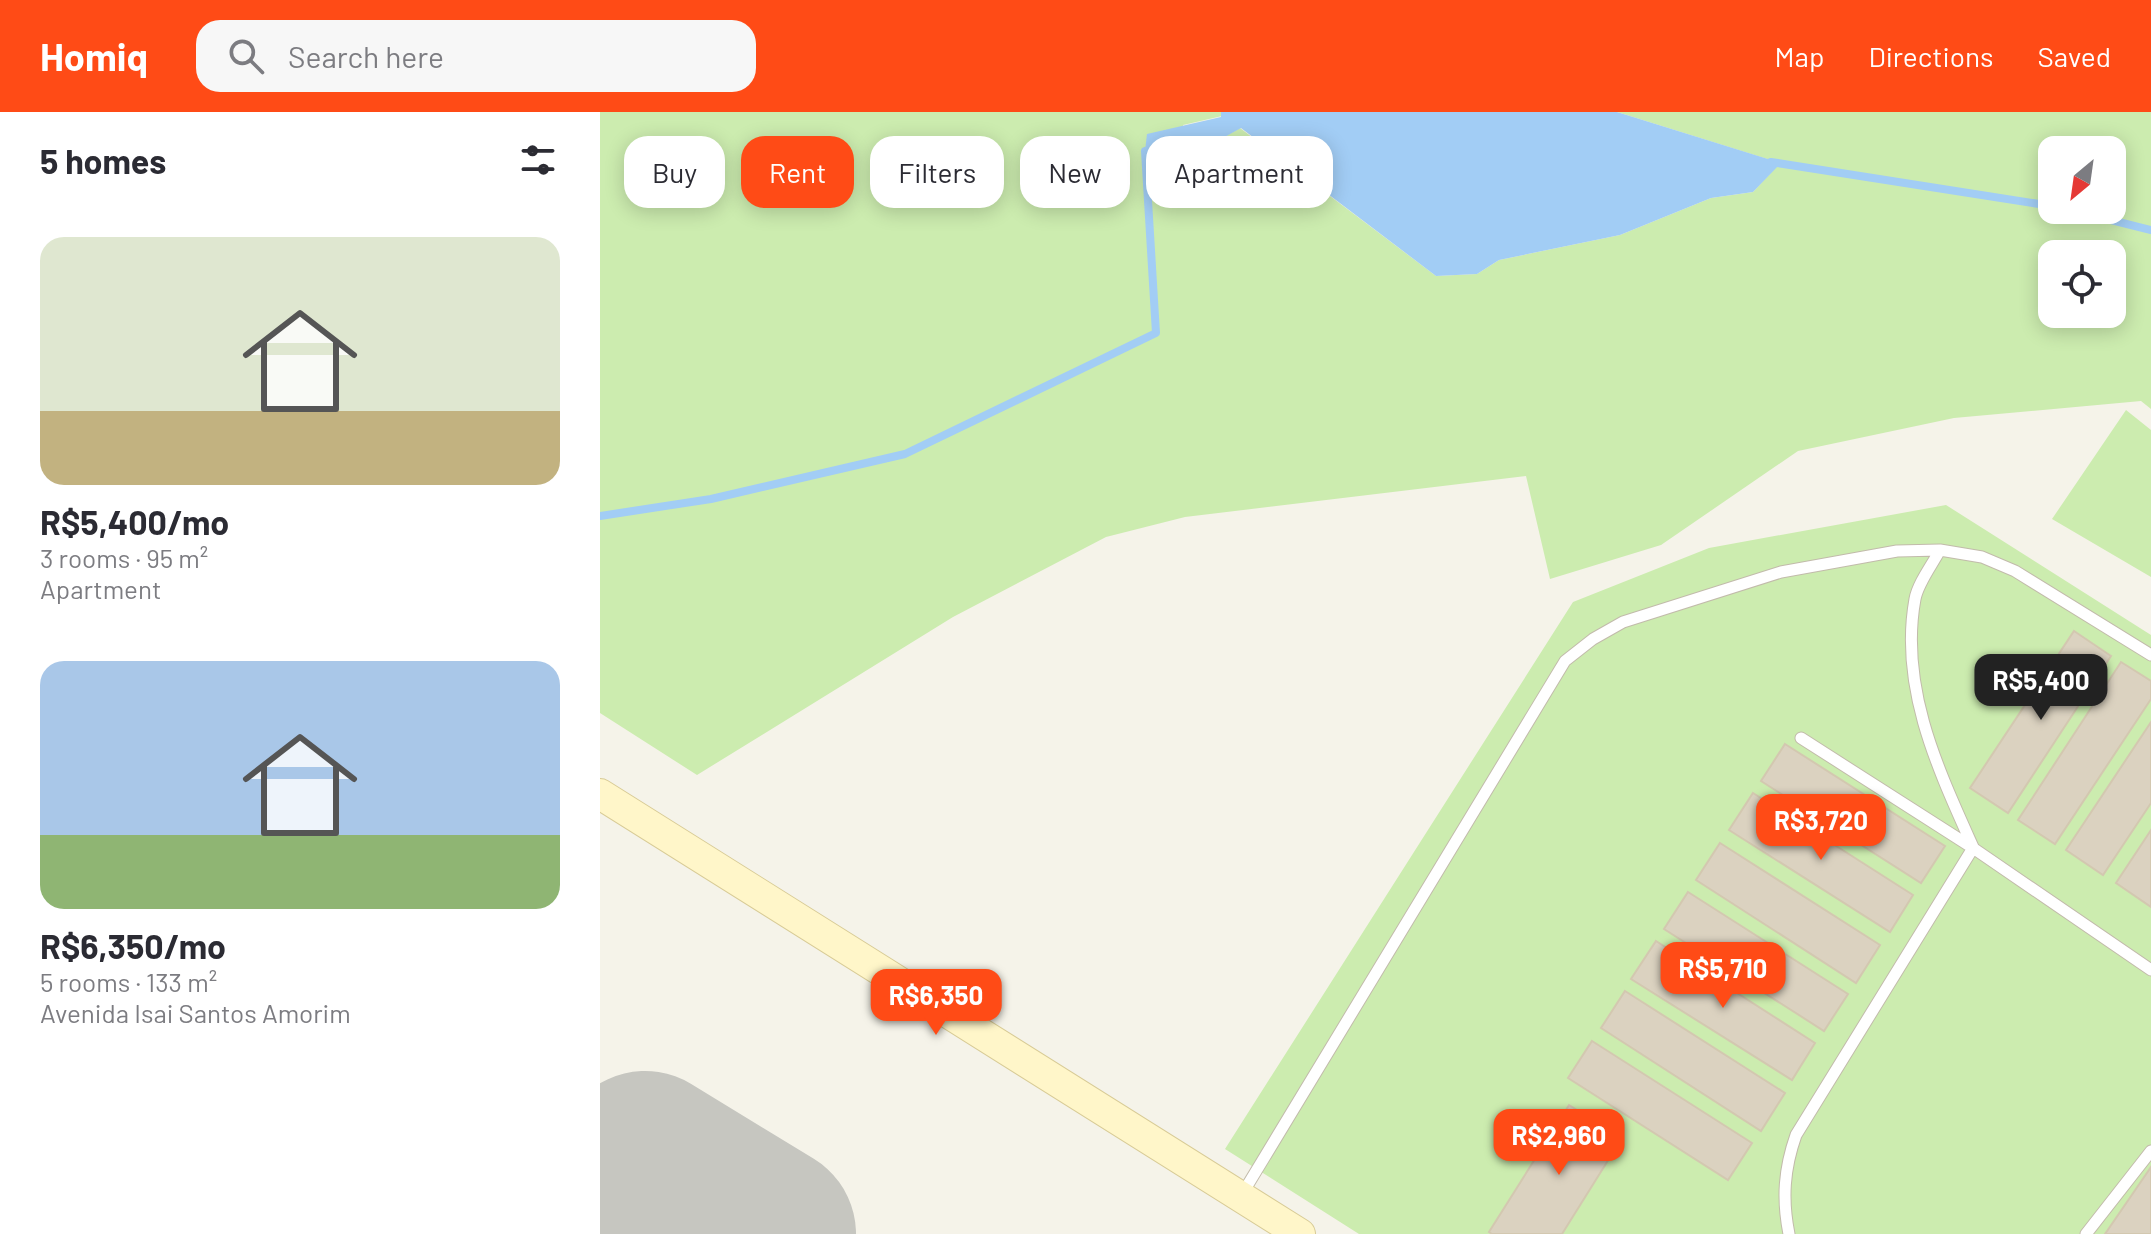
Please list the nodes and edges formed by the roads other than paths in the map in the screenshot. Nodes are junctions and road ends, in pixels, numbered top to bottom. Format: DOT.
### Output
graph roads {
  1 [pos="1940,550"];
  2 [pos="2151,655"];
  3 [pos="1801,738"];
  4 [pos="600,794"];
  5 [pos="1973,848"];
  6 [pos="2151,970"];
  7 [pos="2151,1151"];
  8 [pos="1240,1197"];
  9 [pos="1300,1234"];
  10 [pos="1789,1234"];
  11 [pos="2086,1234"];
  1 -- 2 [label="lane"];
  1 -- 5 [label="lane"];
  1 -- 8 [label="lane"];
  3 -- 5 [label="lane"];
  4 -- 8 [label="main road"];
  5 -- 6 [label="lane"];
  5 -- 10 [label="lane"];
  7 -- 11 [label="lane"];
  8 -- 9 [label="main road"];
}
